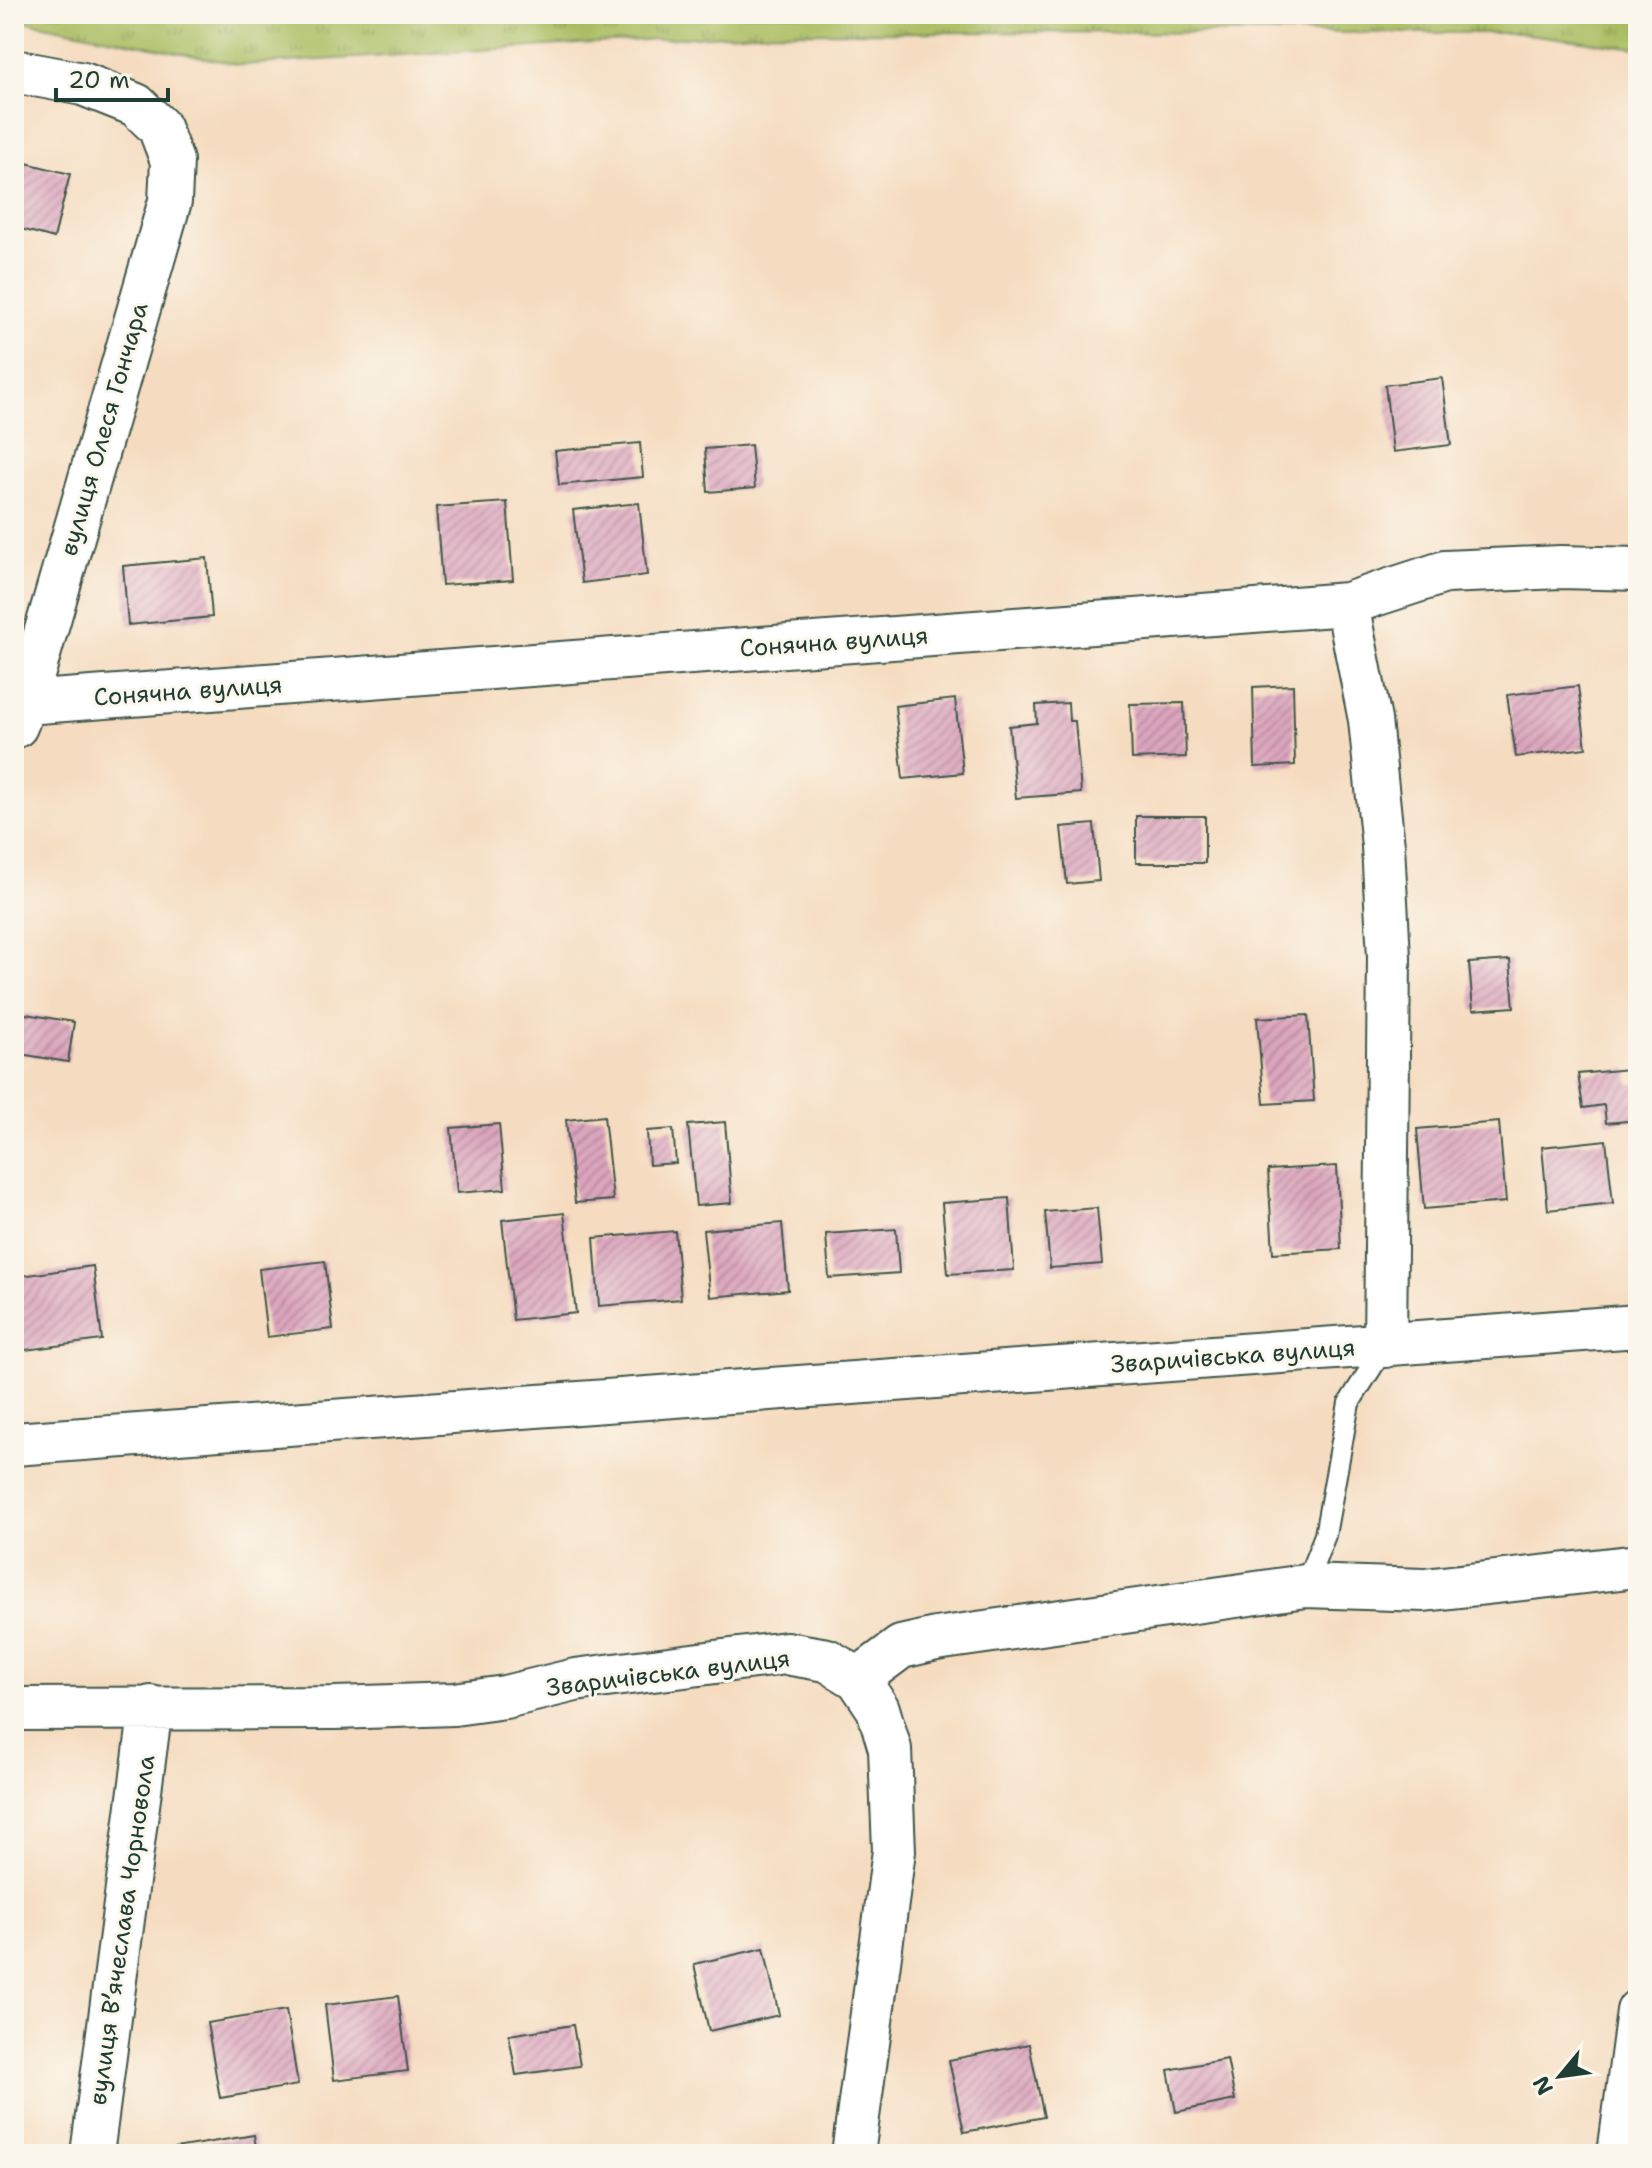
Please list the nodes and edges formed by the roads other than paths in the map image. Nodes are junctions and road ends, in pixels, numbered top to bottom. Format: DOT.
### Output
graph roads {
  1 [pos="14,71"];
  2 [pos="1638,569"];
  3 [pos="1347,604"];
  4 [pos="20,716"];
  5 [pos="1638,1326"];
  6 [pos="1385,1346"];
  7 [pos="14,1444"];
  8 [pos="1638,1566"];
  9 [pos="1305,1586"];
  10 [pos="858,1679"];
  11 [pos="151,1707"];
  12 [pos="14,1709"];
  13 [pos="1638,2011"];
  14 [pos="92,2154"];
  15 [pos="853,2154"];
  16 [pos="1619,2154"];
  1 -- 4 [label="street, вулиця Олеся Гончара"];
  2 -- 3 [label="street, Сонячна вулиця"];
  3 -- 4 [label="street, Сонячна вулиця"];
  3 -- 6 [label="street"];
  5 -- 6 [label="street, Зваричівська вулиця"];
  6 -- 7 [label="street, Зваричівська вулиця"];
  6 -- 9 [label="lane"];
  8 -- 9 [label="street"];
  9 -- 10 [label="street"];
  10 -- 11 [label="street, Зваричівська вулиця"];
  10 -- 15 [label="street"];
  11 -- 12 [label="street, Зваричівська вулиця"];
  11 -- 14 [label="street, вулиця Вʼячеслава Чорновола"];
  13 -- 16 [label="street"];
}
